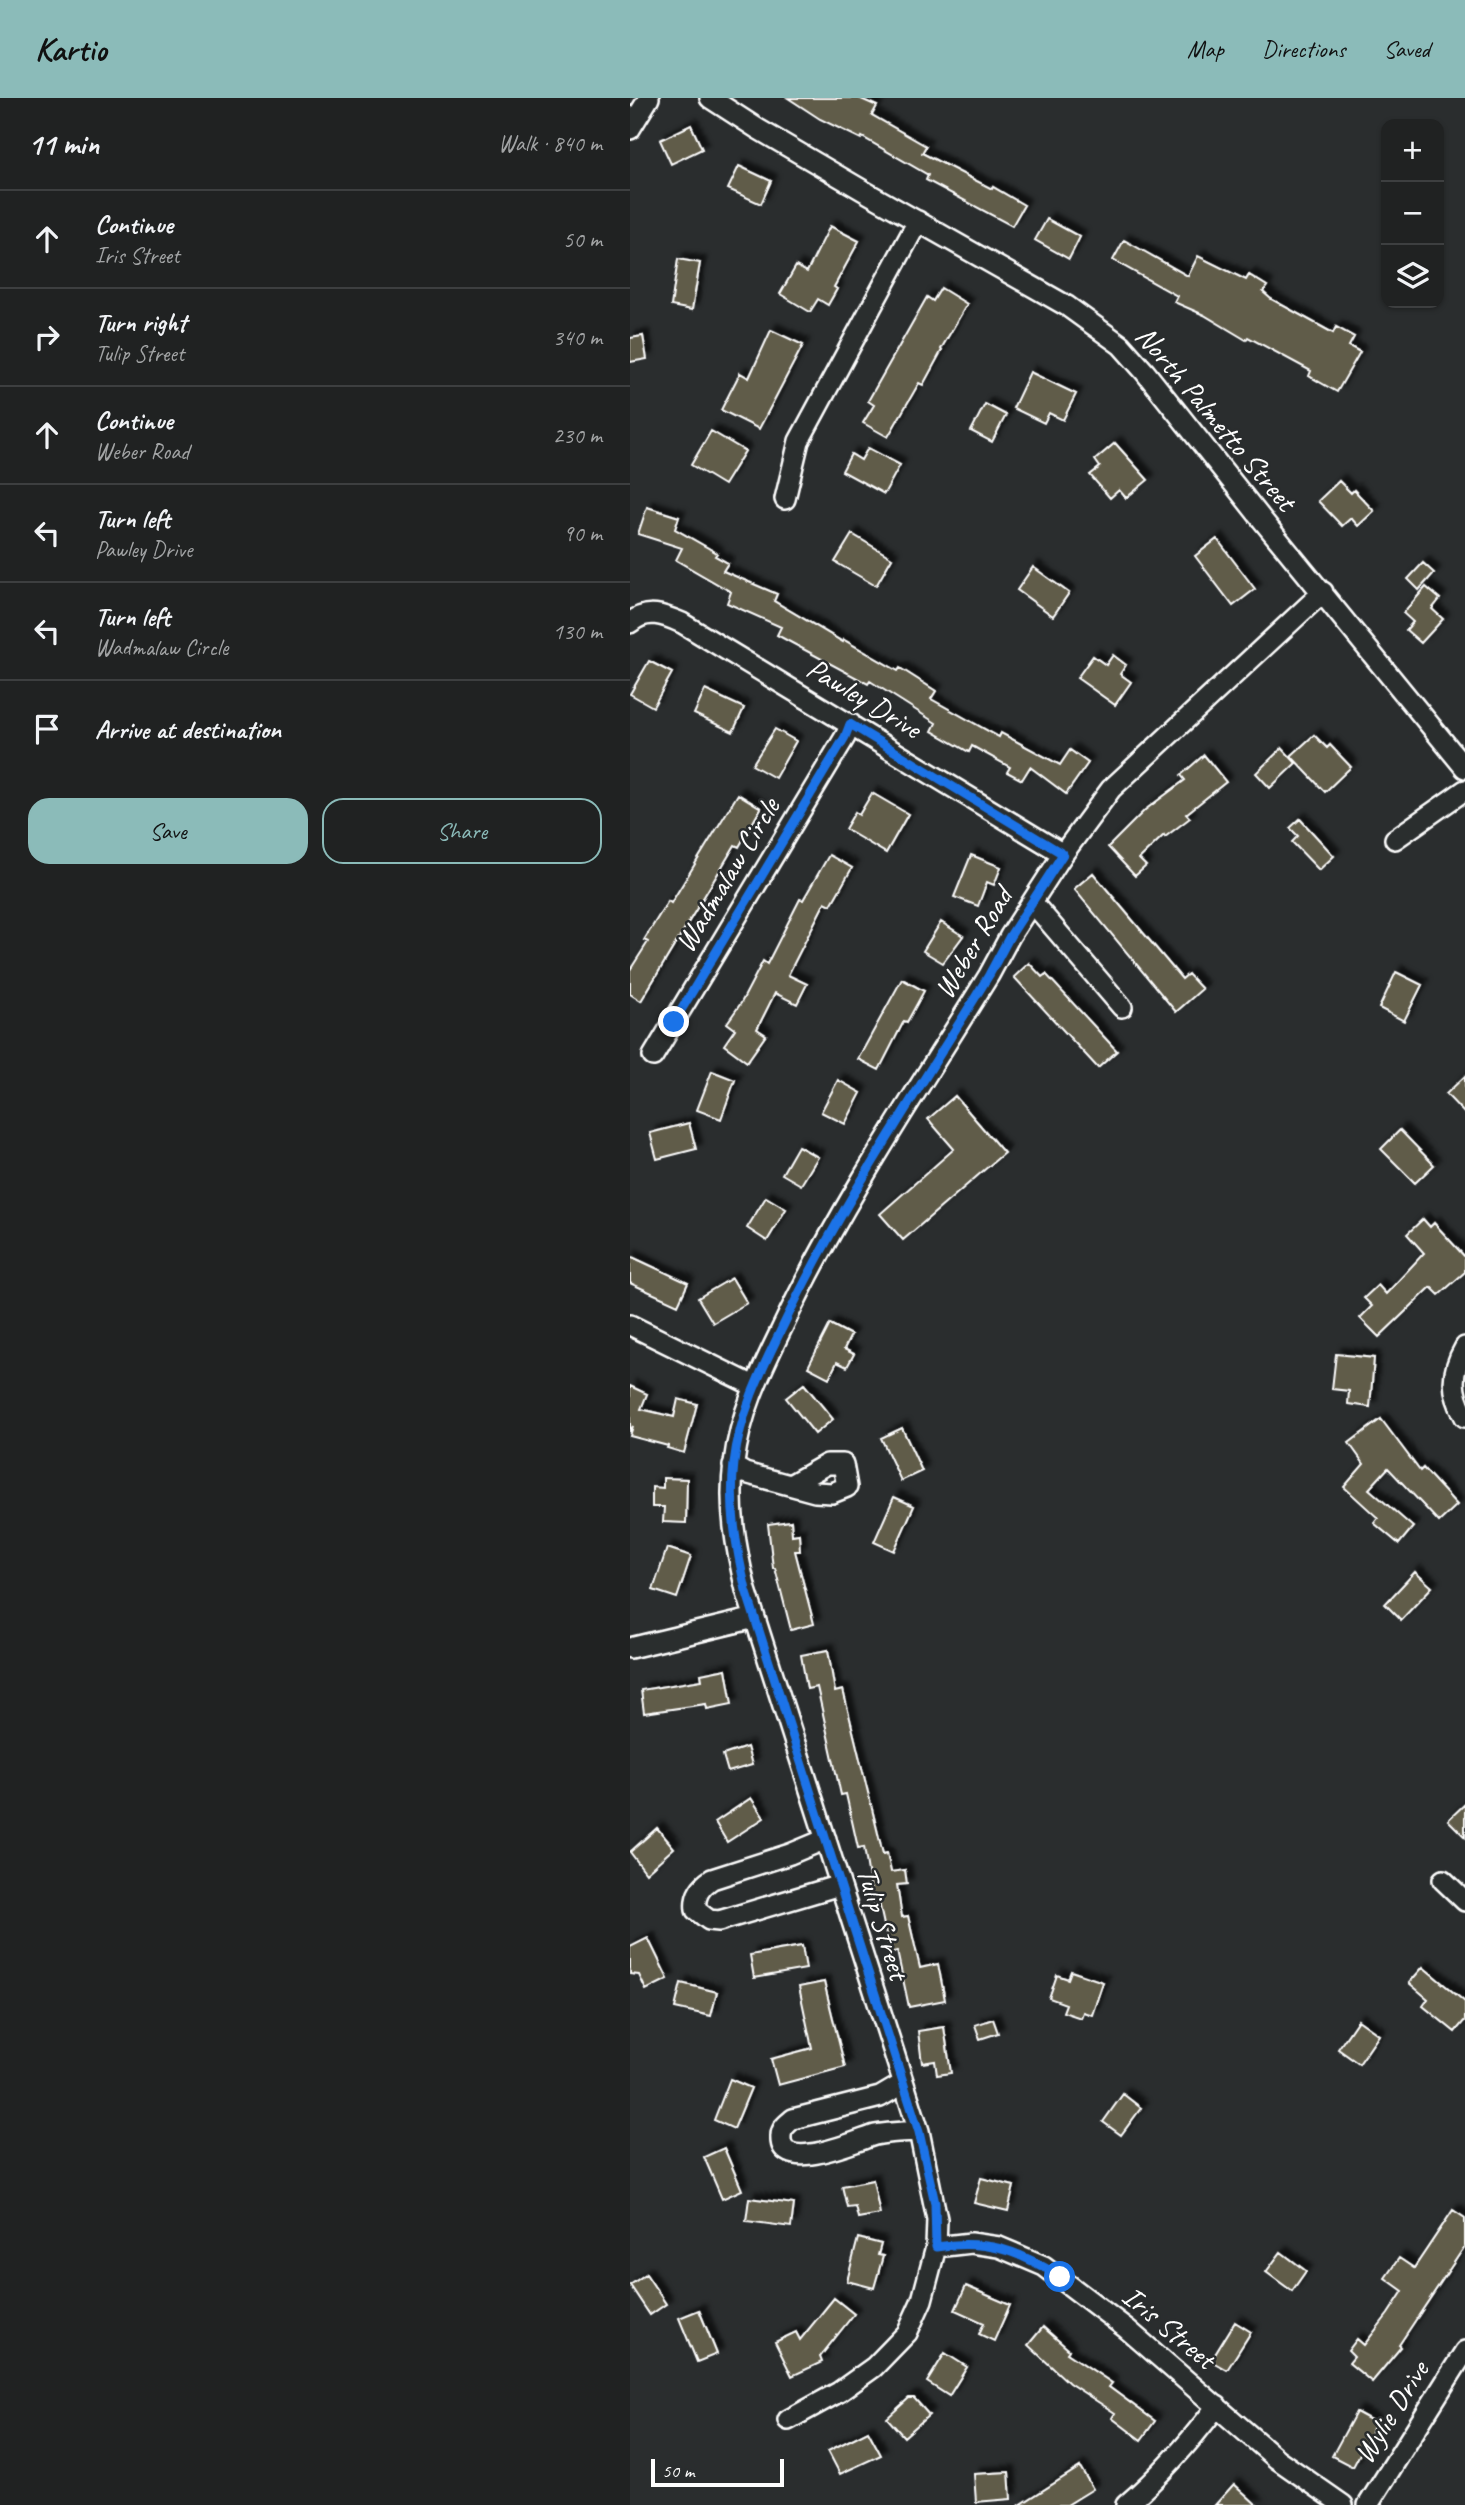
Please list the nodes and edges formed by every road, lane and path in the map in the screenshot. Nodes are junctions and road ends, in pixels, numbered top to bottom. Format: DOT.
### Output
graph roads {
  1 [pos="649,98"];
  2 [pos="710,98"];
  3 [pos="630,129"];
  4 [pos="919,221"];
  5 [pos="785,499"];
  6 [pos="1323,592"];
  7 [pos="630,623"];
  8 [pos="850,724"];
  9 [pos="1465,768"];
  10 [pos="1465,790"];
  11 [pos="1395,839"];
  12 [pos="1063,854"];
  13 [pos="1032,902"];
  14 [pos="1122,1007"];
  15 [pos="653,1056"];
  16 [pos="630,1325"];
  17 [pos="1465,1348"];
  18 [pos="754,1386"];
  19 [pos="1465,1417"];
  20 [pos="733,1466"];
  21 [pos="790,1485"];
  22 [pos="755,1618"];
  23 [pos="630,1648"];
  24 [pos="826,1839"];
  25 [pos="1443,1880"];
  26 [pos="840,1885"];
  27 [pos="1465,1901"];
  28 [pos="902,2084"];
  29 [pos="919,2132"];
  30 [pos="936,2247"];
  31 [pos="1465,2351"];
  32 [pos="1217,2406"];
  33 [pos="788,2420"];
  34 [pos="1126,2505"];
  35 [pos="1343,2505"];
  36 [pos="1368,2505"];
  1 -- 3 [label="street"];
  2 -- 4 [label="street, North Palmetto Street"];
  4 -- 5 [label="street"];
  4 -- 6 [label="street, North Palmetto Street"];
  6 -- 9 [label="street, North Palmetto Street"];
  6 -- 12 [label="street, Weber Road"];
  7 -- 8 [label="street, Pawley Drive"];
  8 -- 12 [label="street, Pawley Drive"];
  8 -- 15 [label="street, Wadmalaw Circle"];
  10 -- 11 [label="street"];
  12 -- 13 [label="street, Weber Road"];
  13 -- 14 [label="street"];
  13 -- 18 [label="street, Weber Road"];
  16 -- 18 [label="street"];
  17 -- 19 [label="street"];
  18 -- 20 [label="street, Tulip Street"];
  20 -- 21 [label="street"];
  20 -- 22 [label="street, Tulip Street"];
  22 -- 23 [label="street"];
  22 -- 24 [label="street, Tulip Street"];
  24 -- 26 [label="street, Tulip Street"];
  24 -- 26 [label="street"];
  25 -- 27 [label="street"];
  26 -- 28 [label="street, Tulip Street"];
  28 -- 29 [label="street, Tulip Street"];
  28 -- 29 [label="street"];
  29 -- 30 [label="street, Tulip Street"];
  30 -- 32 [label="street, Iris Street"];
  30 -- 33 [label="street, Tulip Street"];
  31 -- 36 [label="street, Wylie Drive"];
  32 -- 34 [label="street"];
  32 -- 35 [label="street, Iris Street"];
}
